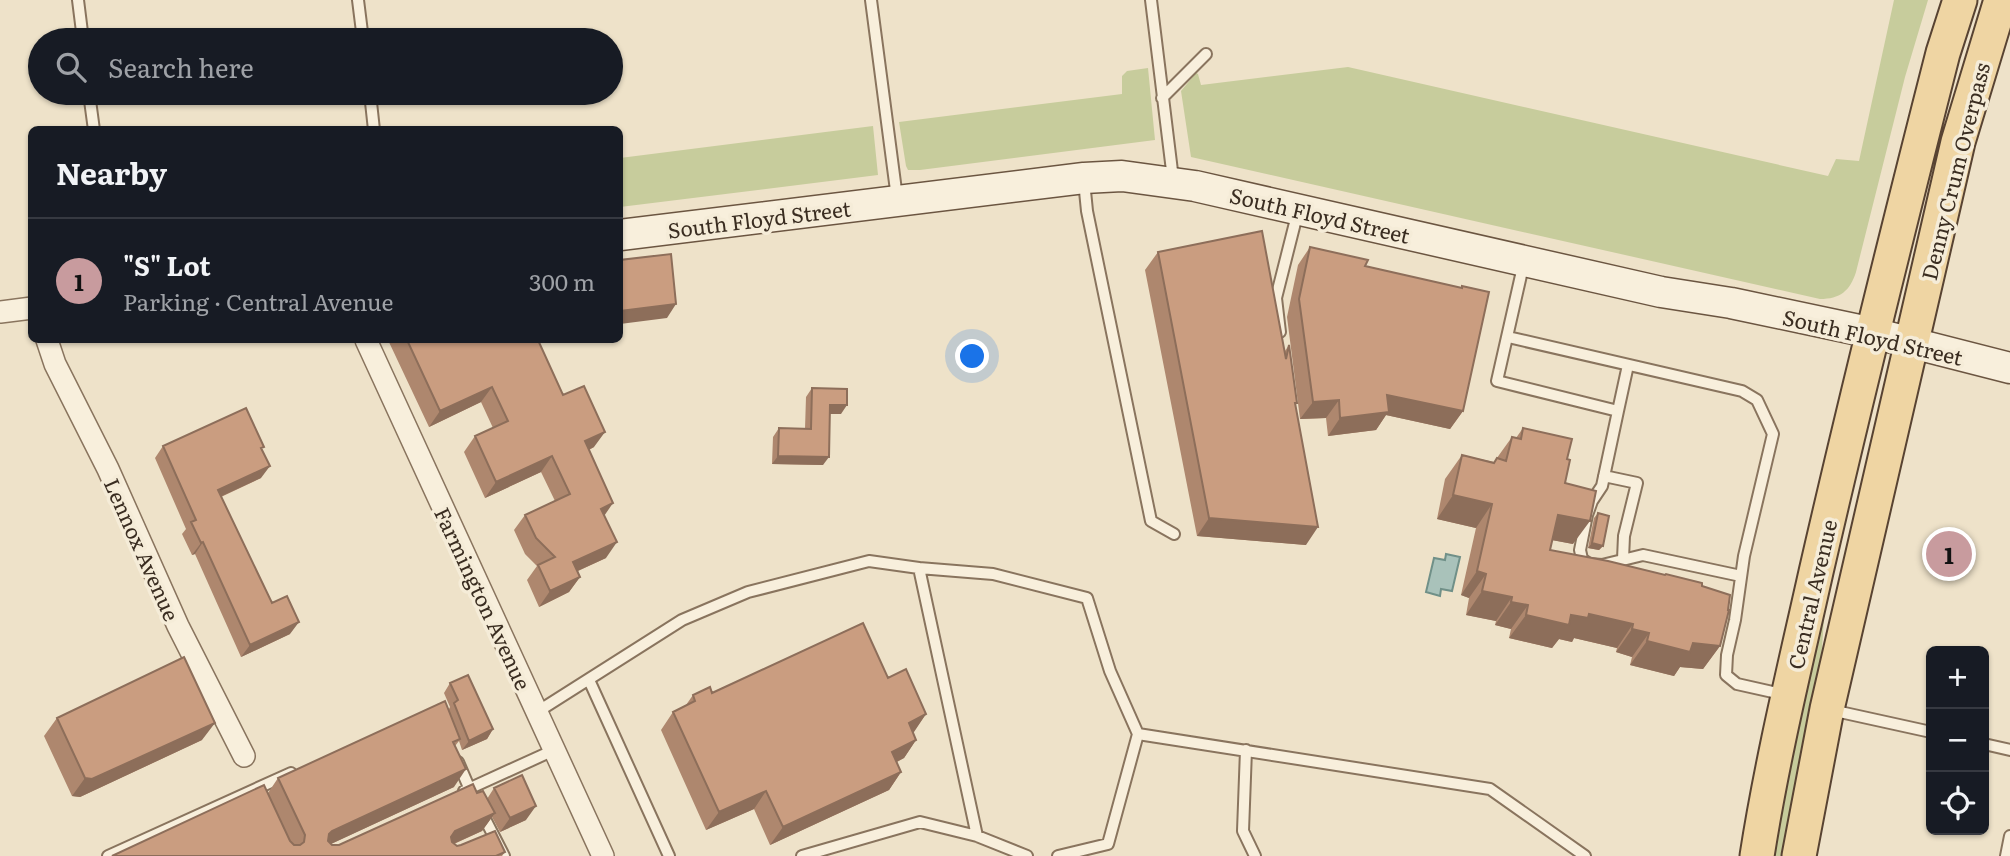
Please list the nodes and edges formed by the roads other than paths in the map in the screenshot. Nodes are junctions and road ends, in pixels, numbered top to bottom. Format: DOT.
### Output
graph roads {
  1 [pos="78,0"];
  2 [pos="358,0"];
  3 [pos="871,0"];
  4 [pos="1151,0"];
  5 [pos="1961,0"];
  6 [pos="2001,0"];
  7 [pos="82,28"];
  8 [pos="362,28"];
  9 [pos="1206,54"];
  10 [pos="1162,98"];
  11 [pos="91,105"];
  12 [pos="371,105"];
  13 [pos="93,126"];
  14 [pos="374,126"];
  15 [pos="1084,178"];
  16 [pos="1173,182"];
  17 [pos="898,200"];
  18 [pos="1298,208"];
  19 [pos="623,235"];
  20 [pos="1525,260"];
  21 [pos="28,308"];
  22 [pos="0,312"];
  23 [pos="1873,333"];
  24 [pos="1508,337"];
  25 [pos="1281,339"];
  26 [pos="48,343"];
  27 [pos="367,343"];
  28 [pos="1912,343"];
  29 [pos="1628,365"];
  30 [pos="2010,368"];
  31 [pos="1618,411"];
  32 [pos="1604,476"];
  33 [pos="1174,534"];
  34 [pos="1623,559"];
  35 [pos="919,568"];
  36 [pos="1741,576"];
  37 [pos="589,680"];
  38 [pos="1788,696"];
  39 [pos="1827,709"];
  40 [pos="537,712"];
  41 [pos="1926,731"];
  42 [pos="1138,734"];
  43 [pos="1989,745"];
  44 [pos="453,750"];
  45 [pos="554,750"];
  46 [pos="1246,750"];
  47 [pos="2010,750"];
  48 [pos="244,756"];
  49 [pos="304,767"];
  50 [pos="469,789"];
  51 [pos="254,790"];
  52 [pos="457,794"];
  53 [pos="259,801"];
  54 [pos="493,835"];
  55 [pos="977,836"];
  56 [pos="2010,836"];
  57 [pos="481,840"];
  58 [pos="108,856"];
  59 [pos="504,856"];
  60 [pos="603,856"];
  61 [pos="669,856"];
  62 [pos="802,856"];
  63 [pos="1027,856"];
  64 [pos="1058,856"];
  65 [pos="1255,856"];
  66 [pos="1585,856"];
  67 [pos="1757,856"];
  68 [pos="1799,856"];
  69 [pos="2006,856"];
  1 -- 7 [label="lane"];
  2 -- 8 [label="lane"];
  3 -- 17 [label="lane"];
  4 -- 10 [label="lane"];
  5 -- 23 [label="main road, Denny Crum Overpass"];
  6 -- 28 [label="main road, Denny Crum Overpass"];
  9 -- 10 [label="lane"];
  10 -- 16 [label="lane"];
  11 -- 13 [label="lane"];
  12 -- 14 [label="lane"];
  15 -- 16 [label="street, South Floyd Street"];
  15 -- 17 [label="street, South Floyd Street"];
  15 -- 33 [label="lane"];
  16 -- 18 [label="street, South Floyd Street"];
  17 -- 19 [label="street, South Floyd Street"];
  18 -- 20 [label="street, South Floyd Street"];
  18 -- 25 [label="lane"];
  20 -- 23 [label="street, South Floyd Street"];
  20 -- 24 [label="lane"];
  21 -- 22 [label="street"];
  23 -- 28 [label="street, South Floyd Street"];
  23 -- 38 [label="main road, Central Avenue"];
  24 -- 29 [label="lane"];
  24 -- 31 [label="lane"];
  26 -- 48 [label="street, Lennox Avenue"];
  27 -- 40 [label="street, Farmington Avenue"];
  28 -- 30 [label="street, South Floyd Street"];
  28 -- 39 [label="main road, Central Avenue"];
  29 -- 31 [label="lane"];
  29 -- 36 [label="lane"];
  31 -- 32 [label="lane"];
  32 -- 34 [label="lane"];
  32 -- 34 [label="lane"];
  34 -- 36 [label="lane"];
  35 -- 37 [label="lane"];
  35 -- 42 [label="lane"];
  35 -- 55 [label="lane"];
  36 -- 38 [label="lane"];
  37 -- 40 [label="lane"];
  37 -- 61 [label="lane"];
  38 -- 67 [label="main road, Central Avenue"];
  39 -- 41 [label="lane"];
  39 -- 68 [label="main road, Central Avenue"];
  40 -- 45 [label="street, Farmington Avenue"];
  42 -- 46 [label="lane"];
  42 -- 64 [label="lane"];
  43 -- 47 [label="lane"];
  44 -- 50 [label="lane"];
  45 -- 50 [label="lane"];
  45 -- 60 [label="street, Farmington Avenue"];
  46 -- 65 [label="lane"];
  46 -- 66 [label="lane"];
  49 -- 51 [label="lane"];
  50 -- 52 [label="lane"];
  50 -- 54 [label="lane"];
  51 -- 53 [label="lane"];
  51 -- 58 [label="lane"];
  54 -- 57 [label="lane"];
  54 -- 59 [label="lane"];
  55 -- 62 [label="lane"];
  55 -- 63 [label="lane"];
  56 -- 69 [label="lane"];
}
